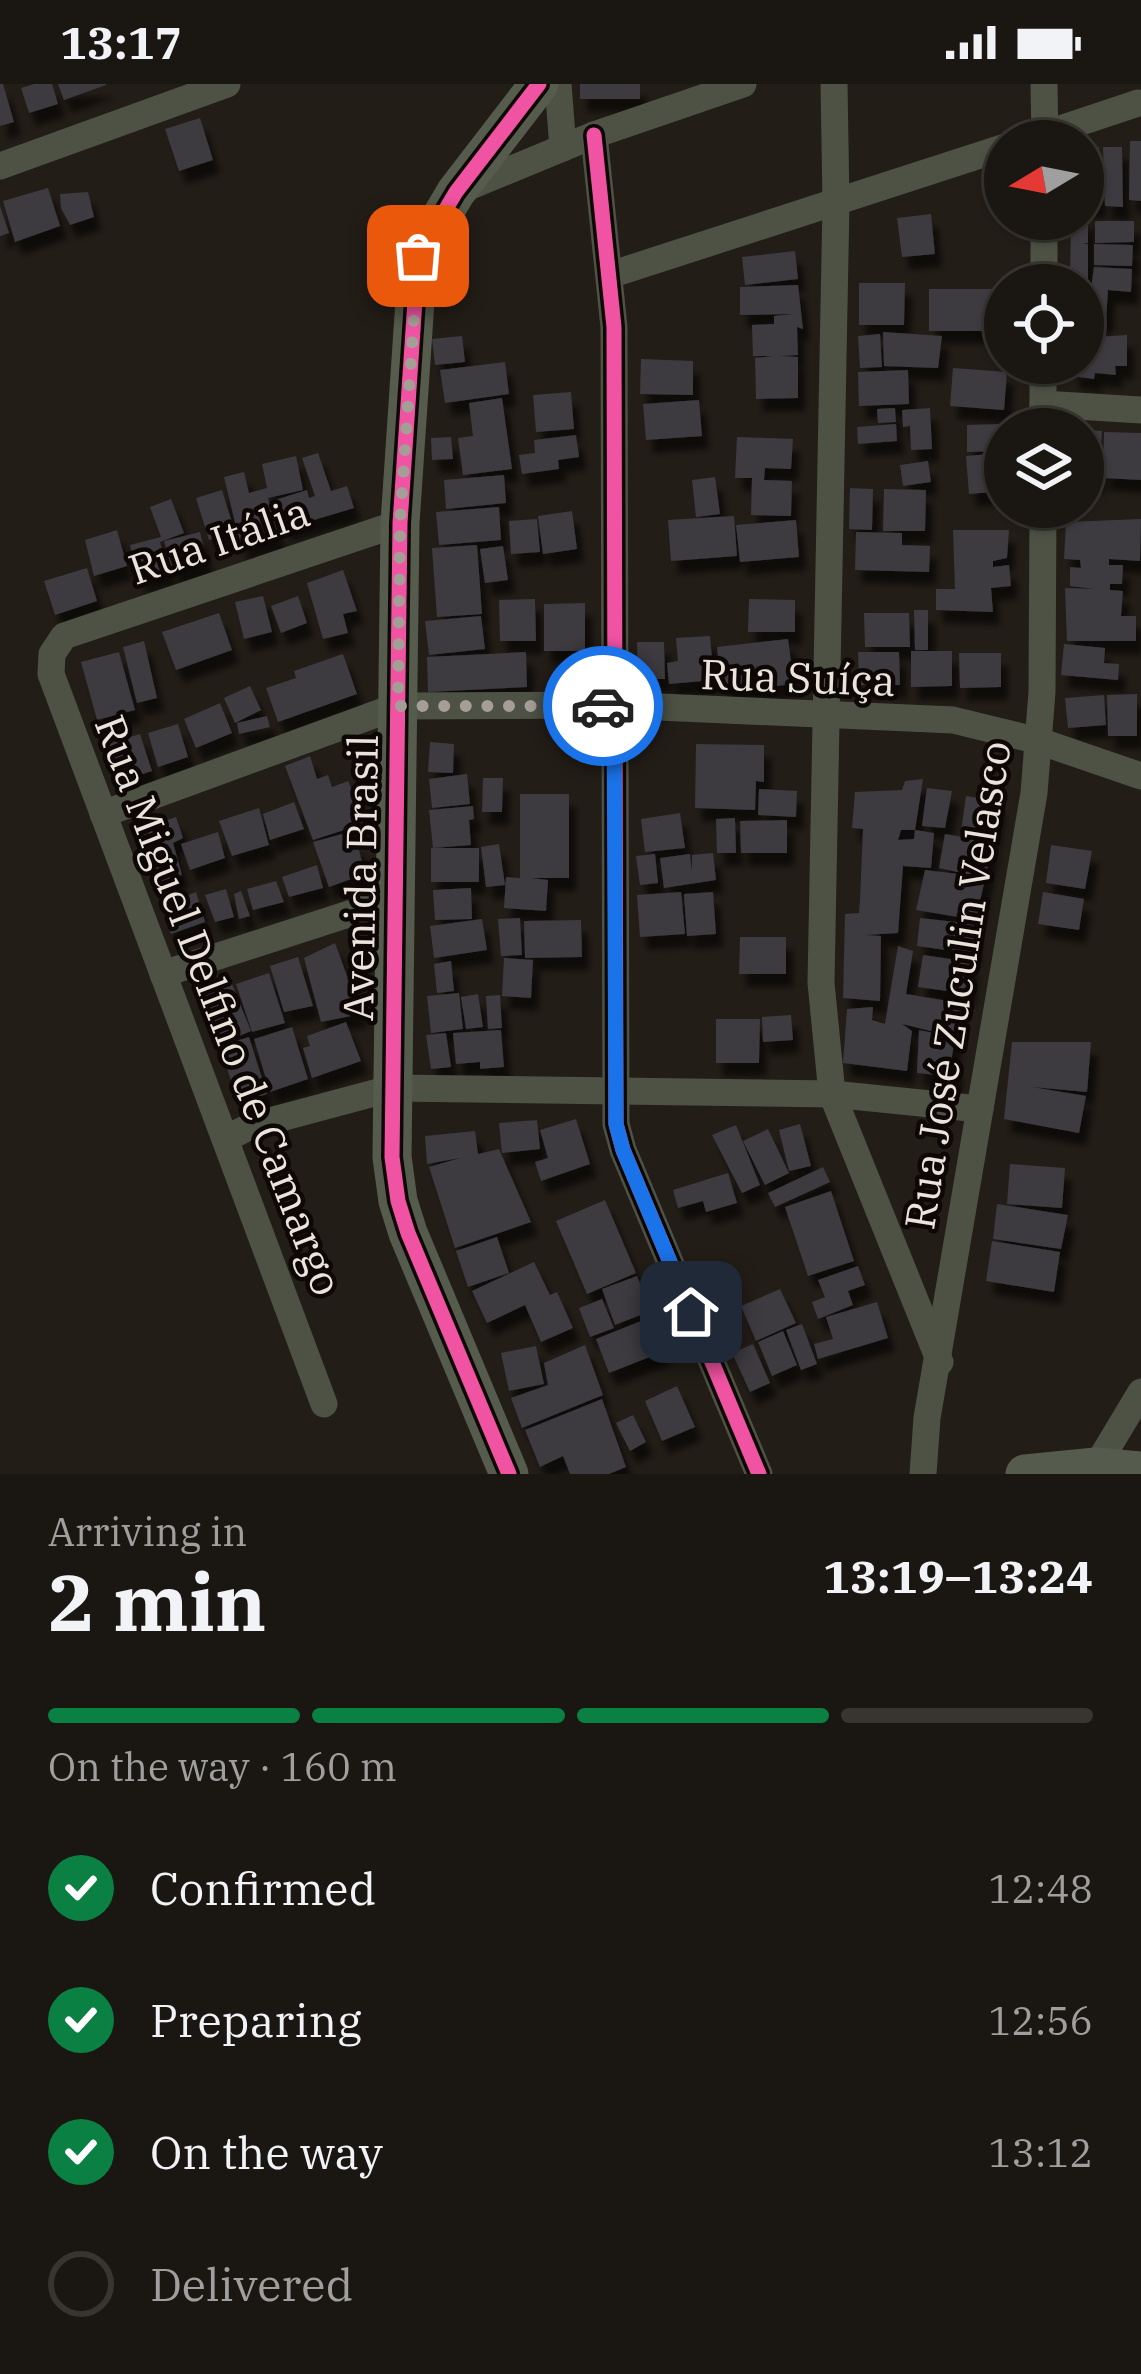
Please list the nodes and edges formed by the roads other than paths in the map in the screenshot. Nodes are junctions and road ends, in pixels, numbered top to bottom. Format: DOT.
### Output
graph roads {
  1 [pos="227,84"];
  2 [pos="538,84"];
  3 [pos="558,84"];
  4 [pos="743,84"];
  5 [pos="834,84"];
  6 [pos="1045,84"];
  7 [pos="1138,104"];
  8 [pos="1040,120"];
  9 [pos="1092,120"];
  10 [pos="594,135"];
  11 [pos="563,148"];
  12 [pos="984,154"];
  13 [pos="0,166"];
  14 [pos="455,193"];
  15 [pos="836,203"];
  16 [pos="610,275"];
  17 [pos="1141,410"];
  18 [pos="1104,413"];
  19 [pos="400,523"];
  20 [pos="1042,528"];
  21 [pos="64,636"];
  22 [pos="398,706"];
  23 [pos="614,706"];
  24 [pos="826,713"];
  25 [pos="1039,741"];
  26 [pos="1141,776"];
  27 [pos="103,814"];
  28 [pos="395,898"];
  29 [pos="164,974"];
  30 [pos="393,1088"];
  31 [pos="613,1092"];
  32 [pos="832,1094"];
  33 [pos="980,1109"];
  34 [pos="225,1139"];
  35 [pos="940,1362"];
  36 [pos="1141,1392"];
  37 [pos="325,1404"];
  38 [pos="1096,1467"];
  39 [pos="1141,1471"];
  40 [pos="509,1474"];
  41 [pos="759,1474"];
  42 [pos="923,1474"];
  43 [pos="1025,1474"];
  1 -- 13 [label="street"];
  2 -- 14 [label="street, Avenida Brasil"];
  3 -- 11 [label="street"];
  4 -- 10 [label="street"];
  5 -- 15 [label="street"];
  6 -- 8 [label="street"];
  7 -- 9 [label="street"];
  10 -- 11 [label="street"];
  10 -- 16 [label="street"];
  11 -- 14 [label="street"];
  12 -- 15 [label="street"];
  14 -- 19 [label="street, Avenida Brasil"];
  15 -- 16 [label="street"];
  15 -- 24 [label="street"];
  16 -- 23 [label="street"];
  17 -- 18 [label="street"];
  19 -- 21 [label="street, Rua Itália"];
  19 -- 22 [label="street, Avenida Brasil"];
  20 -- 25 [label="street, Rua José Zuculin Velasco"];
  21 -- 27 [label="street, Rua Miguel Delfino de Camargo"];
  22 -- 23 [label="street, Rua Suíça"];
  22 -- 27 [label="street, Rua Suíça"];
  22 -- 28 [label="street, Avenida Brasil"];
  23 -- 24 [label="street, Rua Suíça"];
  23 -- 31 [label="street"];
  24 -- 25 [label="street, Rua Suíça"];
  24 -- 32 [label="street"];
  25 -- 26 [label="street, Rua Suíça"];
  25 -- 33 [label="street, Rua José Zuculin Velasco"];
  27 -- 29 [label="street, Rua Miguel Delfino de Camargo"];
  28 -- 29 [label="street"];
  28 -- 30 [label="street, Avenida Brasil"];
  29 -- 34 [label="street, Rua Miguel Delfino de Camargo"];
  30 -- 31 [label="street"];
  30 -- 34 [label="street"];
  30 -- 40 [label="street, Avenida Brasil"];
  31 -- 32 [label="street"];
  31 -- 41 [label="street"];
  32 -- 33 [label="street"];
  32 -- 35 [label="street"];
  33 -- 35 [label="street, Rua José Zuculin Velasco"];
  34 -- 37 [label="street, Rua Miguel Delfino de Camargo"];
  35 -- 42 [label="street, Rua José Zuculin Velasco"];
  36 -- 38 [label="street"];
  38 -- 39 [label="street"];
  38 -- 43 [label="street"];
}
